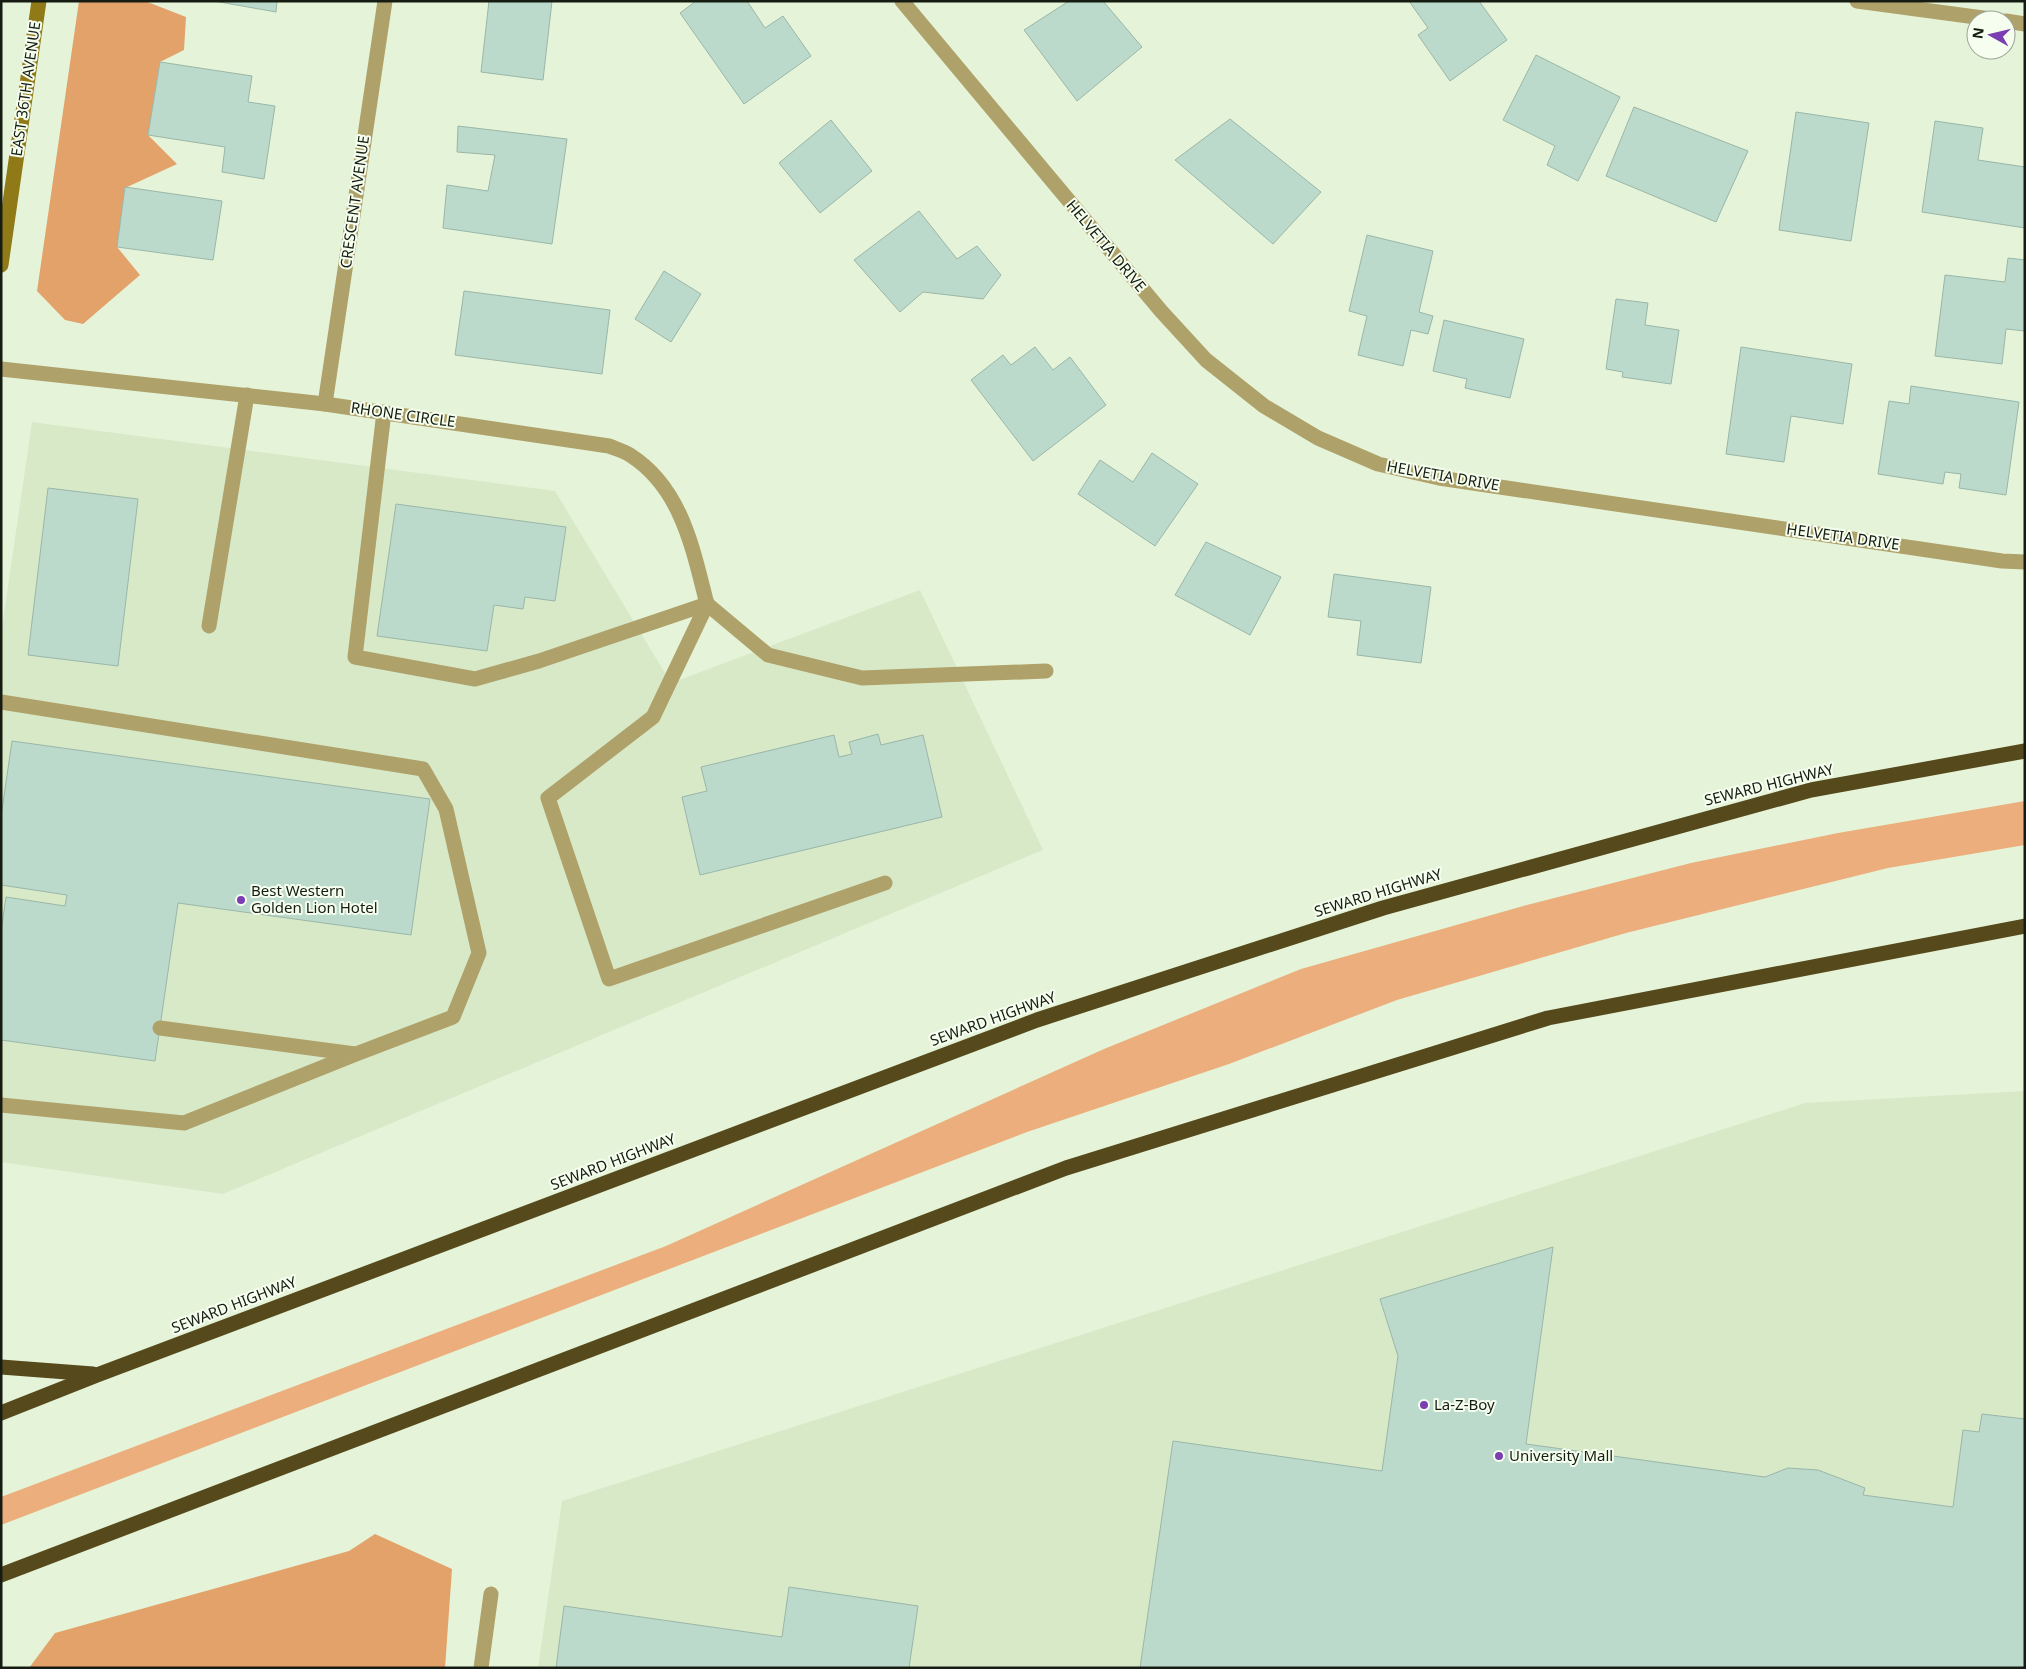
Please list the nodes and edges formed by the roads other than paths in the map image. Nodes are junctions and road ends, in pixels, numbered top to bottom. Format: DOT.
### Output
graph roads {
  1 [pos="39,1"];
  2 [pos="385,1"];
  3 [pos="1857,1"];
  4 [pos="909,4"];
  5 [pos="1966,16"];
  6 [pos="1,265"];
  7 [pos="1,369"];
  8 [pos="247,395"];
  9 [pos="326,404"];
  10 [pos="384,412"];
  11 [pos="2025,562"];
  12 [pos="707,604"];
  13 [pos="209,626"];
  14 [pos="1046,671"];
  15 [pos="1,702"];
  16 [pos="2025,751"];
  17 [pos="885,883"];
  18 [pos="2025,926"];
  19 [pos="160,1028"];
  20 [pos="356,1054"];
  21 [pos="1,1105"];
  22 [pos="1,1367"];
  23 [pos="97,1375"];
  24 [pos="1,1413"];
  25 [pos="1,1575"];
  26 [pos="491,1594"];
  27 [pos="481,1668"];
  1 -- 6 [label="main road, EAST 36TH AVENUE"];
  2 -- 9 [label="street, CRESCENT AVENUE"];
  3 -- 5 [label="street"];
  4 -- 11 [label="street, HELVETIA DRIVE"];
  7 -- 8 [label="street, RHONE CIRCLE"];
  8 -- 9 [label="street, RHONE CIRCLE"];
  8 -- 13 [label="street"];
  9 -- 10 [label="street, RHONE CIRCLE"];
  10 -- 12 [label="street, RHONE CIRCLE"];
  10 -- 12 [label="street"];
  12 -- 14 [label="street"];
  12 -- 17 [label="street"];
  15 -- 20 [label="street"];
  16 -- 23 [label="highway, SEWARD HIGHWAY"];
  18 -- 25 [label="highway"];
  19 -- 20 [label="street"];
  20 -- 21 [label="street"];
  22 -- 23 [label="highway"];
  23 -- 24 [label="highway, SEWARD HIGHWAY"];
  26 -- 27 [label="street"];
}
